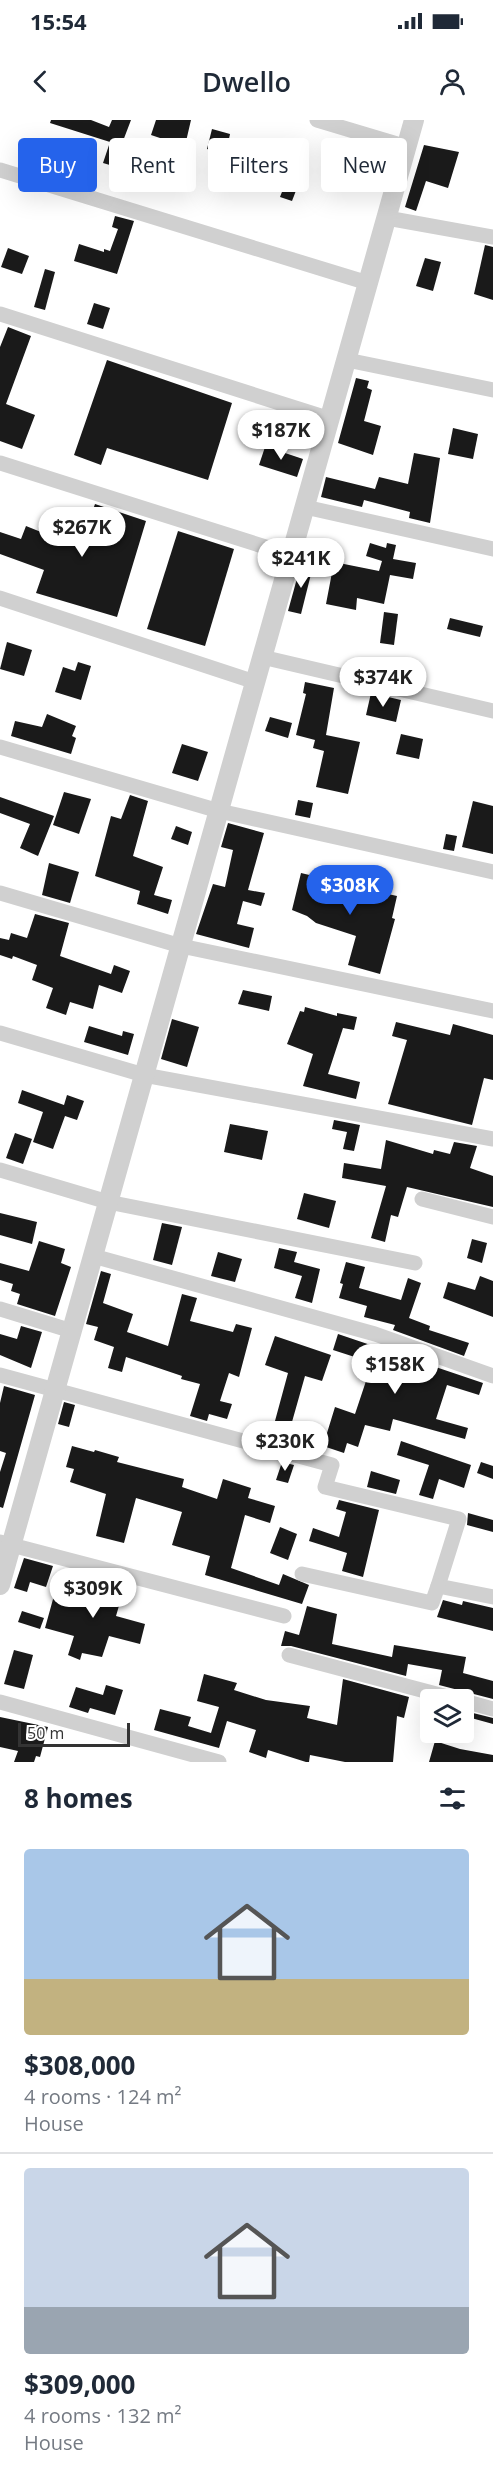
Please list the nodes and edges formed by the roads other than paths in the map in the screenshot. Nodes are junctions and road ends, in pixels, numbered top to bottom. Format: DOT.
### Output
graph roads {
  1 [pos="317,120"];
  2 [pos="414,120"];
  3 [pos="377,138"];
  4 [pos="407,147"];
  5 [pos="0,170"];
  6 [pos="394,192"];
  7 [pos="387,218"];
  8 [pos="493,237"];
  9 [pos="368,283"];
  10 [pos="0,314"];
  11 [pos="347,360"];
  12 [pos="493,390"];
  13 [pos="330,419"];
  14 [pos="0,463"];
  15 [pos="305,507"];
  16 [pos="493,549"];
  17 [pos="291,555"];
  18 [pos="0,598"];
  19 [pos="262,657"];
  20 [pos="255,682"];
  21 [pos="493,711"];
  22 [pos="0,747"];
  23 [pos="219,811"];
  24 [pos="493,872"];
  25 [pos="0,892"];
  26 [pos="181,946"];
  27 [pos="493,1011"];
  28 [pos="0,1032"];
  29 [pos="144,1075"];
  30 [pos="493,1139"];
  31 [pos="0,1170"];
  32 [pos="423,1199"];
  33 [pos="108,1202"];
  34 [pos="493,1217"];
  35 [pos="93,1256"];
  36 [pos="415,1263"];
  37 [pos="0,1309"];
  38 [pos="72,1331"];
  39 [pos="0,1375"];
  40 [pos="493,1376"];
  41 [pos="55,1390"];
  42 [pos="6,1544"];
  43 [pos="302,1574"];
  44 [pos="0,1585"];
  45 [pos="438,1586"];
  46 [pos="493,1597"];
  47 [pos="284,1616"];
  48 [pos="289,1655"];
  49 [pos="420,1690"];
  50 [pos="0,1702"];
  51 [pos="474,1703"];
  52 [pos="493,1708"];
  53 [pos="219,1762"];
  1 -- 3 [label="street"];
  2 -- 4 [label="street"];
  5 -- 9 [label="street"];
  6 -- 7 [label="street"];
  7 -- 8 [label="street"];
  7 -- 9 [label="street"];
  9 -- 11 [label="street"];
  10 -- 13 [label="street"];
  11 -- 12 [label="street"];
  11 -- 13 [label="street"];
  13 -- 15 [label="street"];
  14 -- 17 [label="street"];
  15 -- 16 [label="street"];
  15 -- 17 [label="street"];
  17 -- 19 [label="street"];
  18 -- 20 [label="street"];
  19 -- 20 [label="street"];
  19 -- 21 [label="street"];
  20 -- 23 [label="street"];
  22 -- 23 [label="street"];
  23 -- 24 [label="street"];
  23 -- 26 [label="street"];
  25 -- 26 [label="street"];
  26 -- 27 [label="street"];
  26 -- 29 [label="street"];
  28 -- 29 [label="street"];
  29 -- 30 [label="street"];
  29 -- 33 [label="street"];
  31 -- 33 [label="street"];
  32 -- 34 [label="street"];
  33 -- 35 [label="street"];
  33 -- 36 [label="street"];
  35 -- 38 [label="street"];
  35 -- 40 [label="street"];
  37 -- 38 [label="street"];
  38 -- 41 [label="street"];
  39 -- 41 [label="street"];
  41 -- 42 [label="street"];
  41 -- 45 [label="street"];
  42 -- 44 [label="street"];
  42 -- 47 [label="street"];
  43 -- 45 [label="street"];
  45 -- 46 [label="street"];
  48 -- 49 [label="street"];
  50 -- 53 [label="street"];
  51 -- 52 [label="street"];
}
